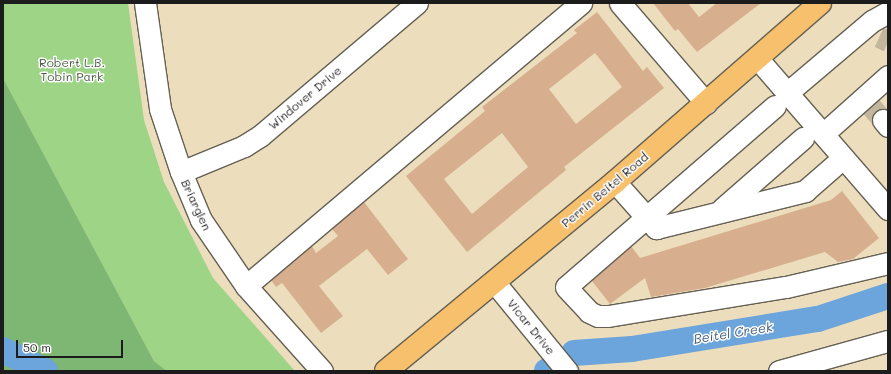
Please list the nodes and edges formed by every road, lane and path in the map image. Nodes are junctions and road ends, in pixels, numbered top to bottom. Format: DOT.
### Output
graph roads {
  1 [pos="145,3"];
  2 [pos="417,3"];
  3 [pos="581,3"];
  4 [pos="620,3"];
  5 [pos="820,3"];
  6 [pos="888,12"];
  7 [pos="757,58"];
  8 [pos="886,81"];
  9 [pos="781,100"];
  10 [pos="706,103"];
  11 [pos="877,113"];
  12 [pos="823,134"];
  13 [pos="803,138"];
  14 [pos="843,158"];
  15 [pos="181,172"];
  16 [pos="615,182"];
  17 [pos="888,210"];
  18 [pos="719,212"];
  19 [pos="646,216"];
  20 [pos="888,263"];
  21 [pos="495,283"];
  22 [pos="246,286"];
  23 [pos="888,341"];
  24 [pos="322,371"];
  25 [pos="386,371"];
  26 [pos="567,371"];
  27 [pos="779,371"];
  1 -- 15 [label="street, Briarglen"];
  2 -- 15 [label="street, Windover Drive"];
  3 -- 22 [label="street"];
  4 -- 10 [label="street"];
  5 -- 7 [label="main road, Perrin Beitel Road"];
  6 -- 9 [label="street"];
  7 -- 9 [label="street"];
  7 -- 10 [label="main road, Perrin Beitel Road"];
  8 -- 11 [label="street"];
  9 -- 12 [label="street"];
  9 -- 19 [label="street"];
  10 -- 16 [label="main road, Perrin Beitel Road"];
  11 -- 12 [label="street"];
  12 -- 14 [label="street"];
  13 -- 18 [label="street"];
  14 -- 17 [label="street"];
  14 -- 18 [label="street"];
  15 -- 22 [label="street, Briarglen"];
  16 -- 19 [label="street"];
  16 -- 21 [label="main road, Perrin Beitel Road"];
  18 -- 19 [label="street"];
  19 -- 20 [label="street"];
  21 -- 25 [label="main road, Perrin Beitel Road"];
  21 -- 26 [label="street, Vicar Drive"];
  22 -- 24 [label="street, Briarglen"];
  23 -- 27 [label="street"];
}
